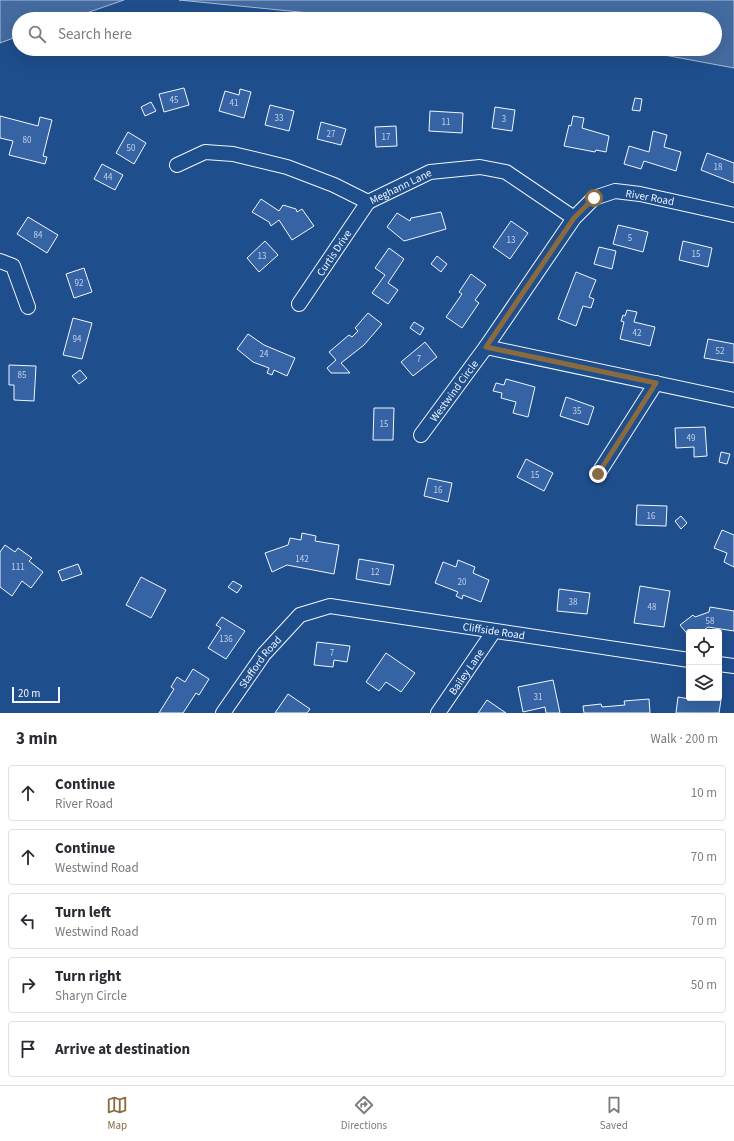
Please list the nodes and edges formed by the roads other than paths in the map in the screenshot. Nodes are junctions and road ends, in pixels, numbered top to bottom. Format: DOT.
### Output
graph roads {
  1 [pos="177,165"];
  2 [pos="368,202"];
  3 [pos="734,215"];
  4 [pos="574,218"];
  5 [pos="0,261"];
  6 [pos="299,304"];
  7 [pos="28,308"];
  8 [pos="486,347"];
  9 [pos="656,383"];
  10 [pos="734,400"];
  11 [pos="421,435"];
  12 [pos="598,474"];
  13 [pos="300,615"];
  14 [pos="494,631"];
  15 [pos="686,660"];
  16 [pos="722,664"];
  17 [pos="734,666"];
  18 [pos="223,713"];
  19 [pos="438,713"];
  1 -- 2 [label="street, Meghann Lane"];
  2 -- 4 [label="street, Meghann Lane"];
  2 -- 6 [label="street, Curtis Drive"];
  3 -- 4 [label="street, River Road"];
  4 -- 8 [label="street, River Road"];
  5 -- 7 [label="street"];
  8 -- 9 [label="street"];
  8 -- 11 [label="street, Westwind Circle"];
  9 -- 10 [label="street"];
  9 -- 12 [label="street"];
  13 -- 14 [label="street, Cliffside Road"];
  13 -- 18 [label="street, Stafford Road"];
  14 -- 15 [label="street, Cliffside Road"];
  14 -- 19 [label="street, Bailey Lane"];
  16 -- 17 [label="street"];
}
